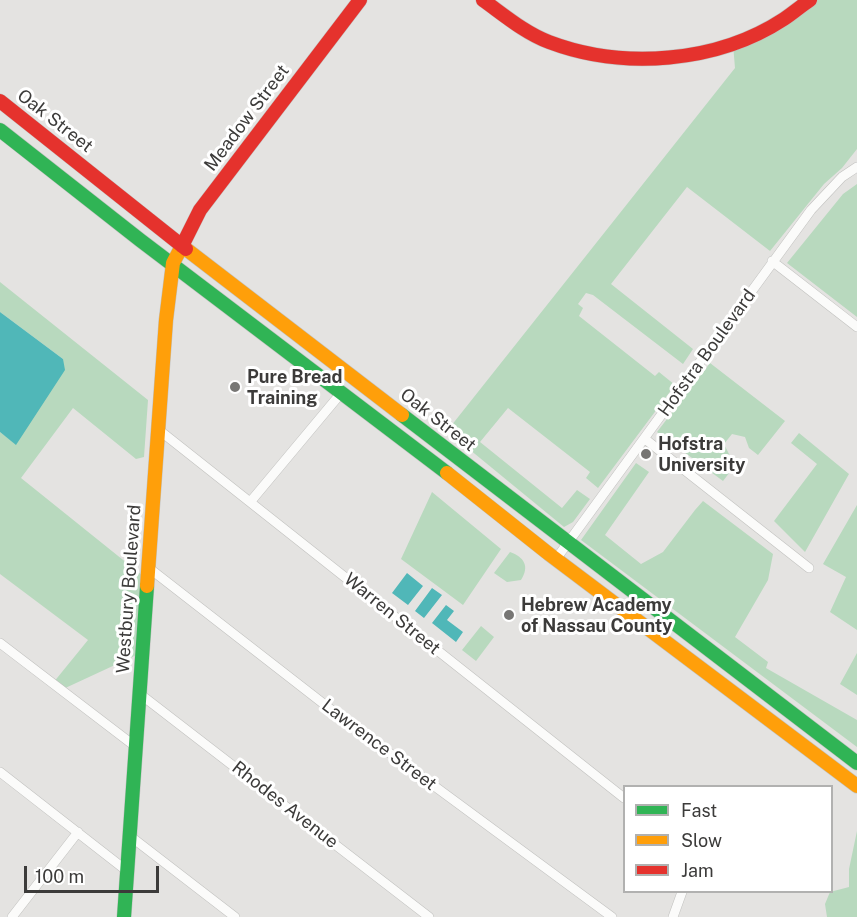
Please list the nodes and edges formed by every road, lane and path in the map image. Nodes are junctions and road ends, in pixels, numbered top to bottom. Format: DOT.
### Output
graph roads {
  1 [pos="360,0"];
  2 [pos="483,0"];
  3 [pos="810,0"];
  4 [pos="0,101"];
  5 [pos="31,124"];
  6 [pos="0,130"];
  7 [pos="17,143"];
  8 [pos="857,166"];
  9 [pos="181,245"];
  10 [pos="772,261"];
  11 [pos="173,263"];
  12 [pos="200,284"];
  13 [pos="169,300"];
  14 [pos="857,327"];
  15 [pos="342,392"];
  16 [pos="159,430"];
  17 [pos="645,439"];
  18 [pos="251,501"];
  19 [pos="567,543"];
  20 [pos="556,559"];
  21 [pos="149,568"];
  22 [pos="809,568"];
  23 [pos="0,643"];
  24 [pos="140,694"];
  25 [pos="815,732"];
  26 [pos="805,746"];
  27 [pos="136,747"];
  28 [pos="857,763"];
  29 [pos="0,772"];
  30 [pos="857,786"];
  31 [pos="623,797"];
  32 [pos="78,832"];
  33 [pos="130,836"];
  34 [pos="127,871"];
  35 [pos="681,893"];
  36 [pos="12,917"];
  37 [pos="124,917"];
  38 [pos="234,917"];
  39 [pos="429,917"];
  40 [pos="612,917"];
  41 [pos="673,917"];
  1 -- 9 [label="street, Meadow Street"];
  2 -- 3 [label="street"];
  4 -- 5 [label="street, Oak Street"];
  5 -- 7 [label="street"];
  5 -- 9 [label="street, Oak Street"];
  6 -- 7 [label="street, Oak Street"];
  7 -- 11 [label="street, Oak Street"];
  8 -- 10 [label="street, Hofstra Boulevard"];
  9 -- 11 [label="street, Meadow Street"];
  9 -- 19 [label="street, Oak Street"];
  10 -- 14 [label="street"];
  10 -- 17 [label="street, Hofstra Boulevard"];
  11 -- 12 [label="street, Oak Street"];
  11 -- 13 [label="street, Westbury Boulevard"];
  12 -- 13 [label="street"];
  12 -- 15 [label="street, Oak Street"];
  13 -- 16 [label="street, Westbury Boulevard"];
  15 -- 18 [label="street"];
  15 -- 20 [label="street, Oak Street"];
  16 -- 18 [label="street, Warren Street"];
  16 -- 21 [label="street, Westbury Boulevard"];
  17 -- 19 [label="street, Hofstra Boulevard"];
  17 -- 22 [label="street"];
  18 -- 31 [label="street, Warren Street"];
  19 -- 20 [label="street, Hofstra Boulevard"];
  19 -- 25 [label="street, Oak Street"];
  20 -- 26 [label="street, Oak Street"];
  21 -- 24 [label="street, Westbury Boulevard"];
  21 -- 40 [label="street, Lawrence Street"];
  23 -- 27 [label="street"];
  24 -- 27 [label="street, Westbury Boulevard"];
  24 -- 39 [label="street, Rhodes Avenue"];
  25 -- 26 [label="street"];
  25 -- 28 [label="street, Oak Street"];
  26 -- 30 [label="street, Oak Street"];
  27 -- 33 [label="street, Westbury Boulevard"];
  29 -- 32 [label="street"];
  32 -- 34 [label="street"];
  32 -- 36 [label="street"];
  33 -- 34 [label="street, Westbury Boulevard"];
  33 -- 38 [label="street"];
  34 -- 37 [label="street, Westbury Boulevard"];
  35 -- 41 [label="street"];
}
